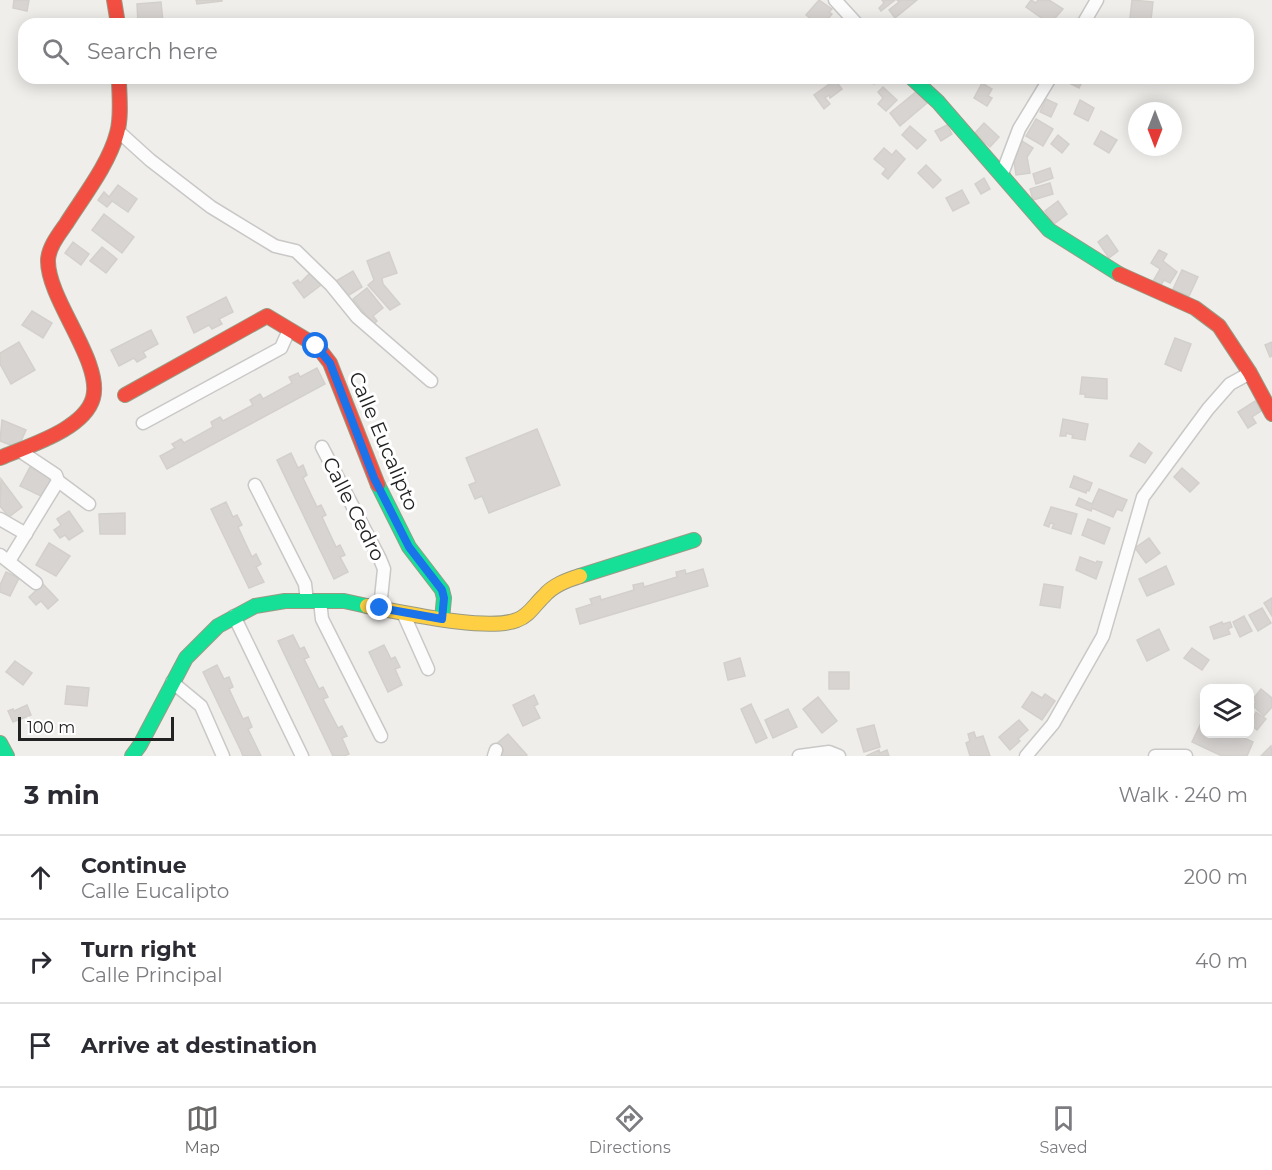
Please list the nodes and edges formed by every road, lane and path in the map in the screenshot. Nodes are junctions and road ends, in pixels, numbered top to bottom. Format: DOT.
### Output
graph roads {
  1 [pos="114,0"];
  2 [pos="835,0"];
  3 [pos="1097,0"];
  4 [pos="117,18"];
  5 [pos="852,18"];
  6 [pos="1086,18"];
  7 [pos="119,84"];
  8 [pos="918,84"];
  9 [pos="1046,84"];
  10 [pos="118,131"];
  11 [pos="1002,174"];
  12 [pos="290,330"];
  13 [pos="1250,373"];
  14 [pos="431,381"];
  15 [pos="125,395"];
  16 [pos="1272,414"];
  17 [pos="143,423"];
  18 [pos="322,447"];
  19 [pos="20,451"];
  20 [pos="0,458"];
  21 [pos="58,480"];
  22 [pos="255,485"];
  23 [pos="89,504"];
  24 [pos="0,519"];
  25 [pos="26,534"];
  26 [pos="694,540"];
  27 [pos="4,558"];
  28 [pos="36,583"];
  29 [pos="313,602"];
  30 [pos="380,608"];
  31 [pos="403,613"];
  32 [pos="234,616"];
  33 [pos="442,619"];
  34 [pos="428,669"];
  35 [pos="172,682"];
  36 [pos="381,736"];
  37 [pos="0,743"];
  38 [pos="7,756"];
  39 [pos="132,756"];
  40 [pos="223,756"];
  41 [pos="302,756"];
  42 [pos="799,756"];
  43 [pos="839,756"];
  44 [pos="1026,756"];
  45 [pos="1155,756"];
  46 [pos="1186,756"];
  1 -- 4 [label="street"];
  2 -- 5 [label="street"];
  3 -- 6 [label="street"];
  7 -- 10 [label="street"];
  8 -- 11 [label="street"];
  9 -- 11 [label="street"];
  10 -- 14 [label="street"];
  10 -- 19 [label="street"];
  11 -- 13 [label="street"];
  12 -- 15 [label="street, Calle Eucalipto"];
  12 -- 17 [label="street"];
  12 -- 33 [label="street, Calle Eucalipto"];
  13 -- 16 [label="street"];
  13 -- 44 [label="street"];
  18 -- 30 [label="street, Calle Cedro"];
  19 -- 20 [label="street"];
  19 -- 21 [label="street"];
  21 -- 23 [label="street"];
  21 -- 25 [label="street"];
  22 -- 29 [label="street"];
  24 -- 25 [label="street"];
  25 -- 27 [label="street"];
  26 -- 33 [label="street"];
  27 -- 28 [label="street"];
  29 -- 30 [label="street"];
  29 -- 32 [label="street"];
  29 -- 36 [label="street"];
  30 -- 31 [label="street"];
  31 -- 33 [label="street"];
  31 -- 34 [label="street"];
  32 -- 35 [label="street"];
  32 -- 41 [label="street"];
  35 -- 39 [label="street"];
  35 -- 40 [label="street"];
  37 -- 38 [label="street"];
  42 -- 43 [label="street"];
  45 -- 46 [label="street"];
}
